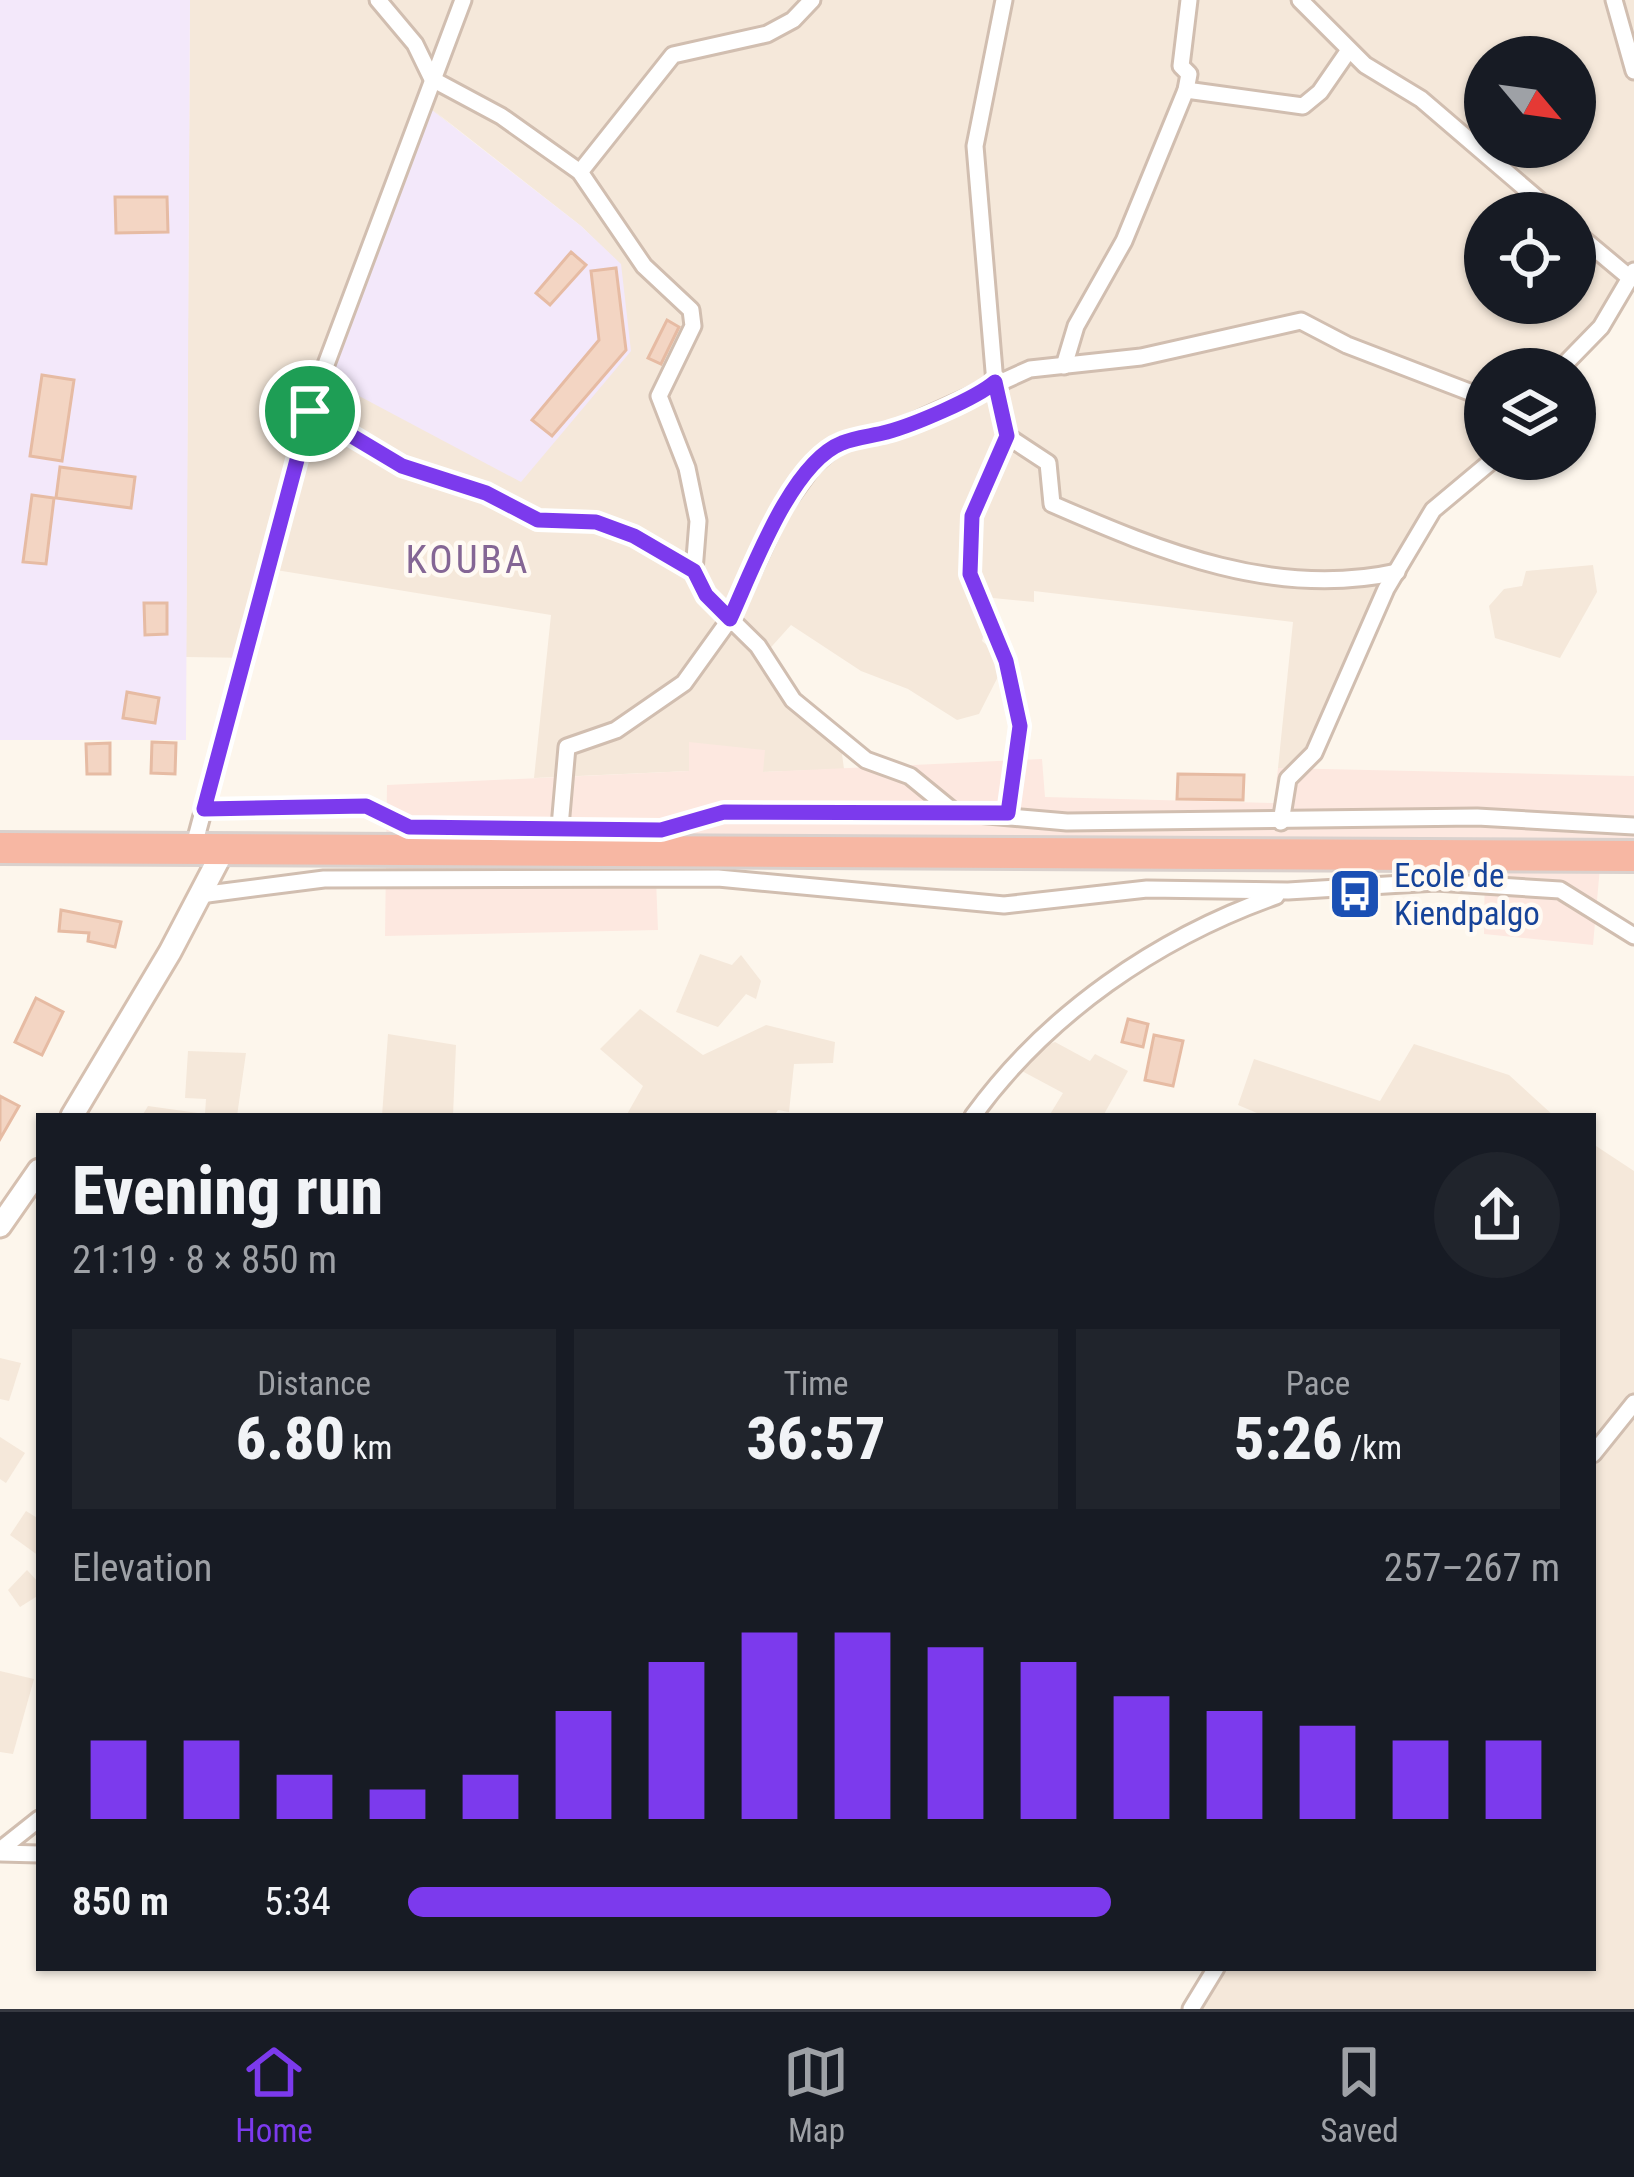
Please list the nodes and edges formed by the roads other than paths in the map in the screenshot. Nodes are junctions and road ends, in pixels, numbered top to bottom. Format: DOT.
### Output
graph roads {
  1 [pos="378,0"];
  2 [pos="463,0"];
  3 [pos="812,0"];
  4 [pos="1004,0"];
  5 [pos="1189,0"];
  6 [pos="1300,0"];
  7 [pos="1614,0"];
  8 [pos="1349,50"];
  9 [pos="1634,71"];
  10 [pos="433,79"];
  11 [pos="1186,90"];
  12 [pos="580,172"];
  13 [pos="1530,192"];
  14 [pos="1596,248"];
  15 [pos="1632,275"];
  16 [pos="1580,348"];
  17 [pos="1064,366"];
  18 [pos="995,382"];
  19 [pos="1464,390"];
  20 [pos="310,411"];
  21 [pos="1007,436"];
  22 [pos="1469,480"];
  23 [pos="694,571"];
  24 [pos="1396,572"];
  25 [pos="730,619"];
  26 [pos="204,809"];
  27 [pos="954,812"];
  28 [pos="1008,813"];
  29 [pos="1281,822"];
  30 [pos="1634,826"];
  31 [pos="559,840"];
  32 [pos="0,848"];
  33 [pos="208,849"];
  34 [pos="1634,856"];
  35 [pos="1288,891"];
  36 [pos="200,895"];
  37 [pos="1634,936"];
  38 [pos="74,1113"];
  39 [pos="975,1113"];
  40 [pos="36,1174"];
  41 [pos="0,1226"];
  42 [pos="1634,1403"];
  43 [pos="1596,1450"];
  44 [pos="36,1822"];
  45 [pos="0,1852"];
  46 [pos="36,1854"];
  47 [pos="1214,1971"];
  48 [pos="1192,2009"];
  1 -- 10 [label="street"];
  2 -- 10 [label="street"];
  3 -- 12 [label="street"];
  4 -- 18 [label="street"];
  5 -- 11 [label="street"];
  6 -- 8 [label="street"];
  7 -- 9 [label="street"];
  8 -- 11 [label="street"];
  8 -- 13 [label="street"];
  10 -- 12 [label="street"];
  10 -- 20 [label="street"];
  11 -- 17 [label="street"];
  12 -- 23 [label="street"];
  14 -- 15 [label="street"];
  15 -- 16 [label="street"];
  17 -- 18 [label="street"];
  17 -- 19 [label="street"];
  18 -- 21 [label="street"];
  18 -- 25 [label="street"];
  20 -- 23 [label="street"];
  20 -- 26 [label="street"];
  21 -- 24 [label="street"];
  21 -- 28 [label="street"];
  22 -- 24 [label="street"];
  23 -- 25 [label="street"];
  24 -- 29 [label="street"];
  25 -- 27 [label="street"];
  25 -- 31 [label="street"];
  26 -- 31 [label="street"];
  26 -- 33 [label="street"];
  27 -- 28 [label="street"];
  27 -- 31 [label="street"];
  28 -- 29 [label="street"];
  29 -- 30 [label="street"];
  31 -- 33 [label="highway"];
  31 -- 34 [label="highway"];
  32 -- 33 [label="highway"];
  33 -- 36 [label="street"];
  35 -- 36 [label="street"];
  35 -- 37 [label="street"];
  35 -- 39 [label="street"];
  36 -- 38 [label="street"];
  40 -- 41 [label="street"];
  42 -- 43 [label="street"];
  44 -- 45 [label="street"];
  45 -- 46 [label="street"];
  47 -- 48 [label="street"];
}
